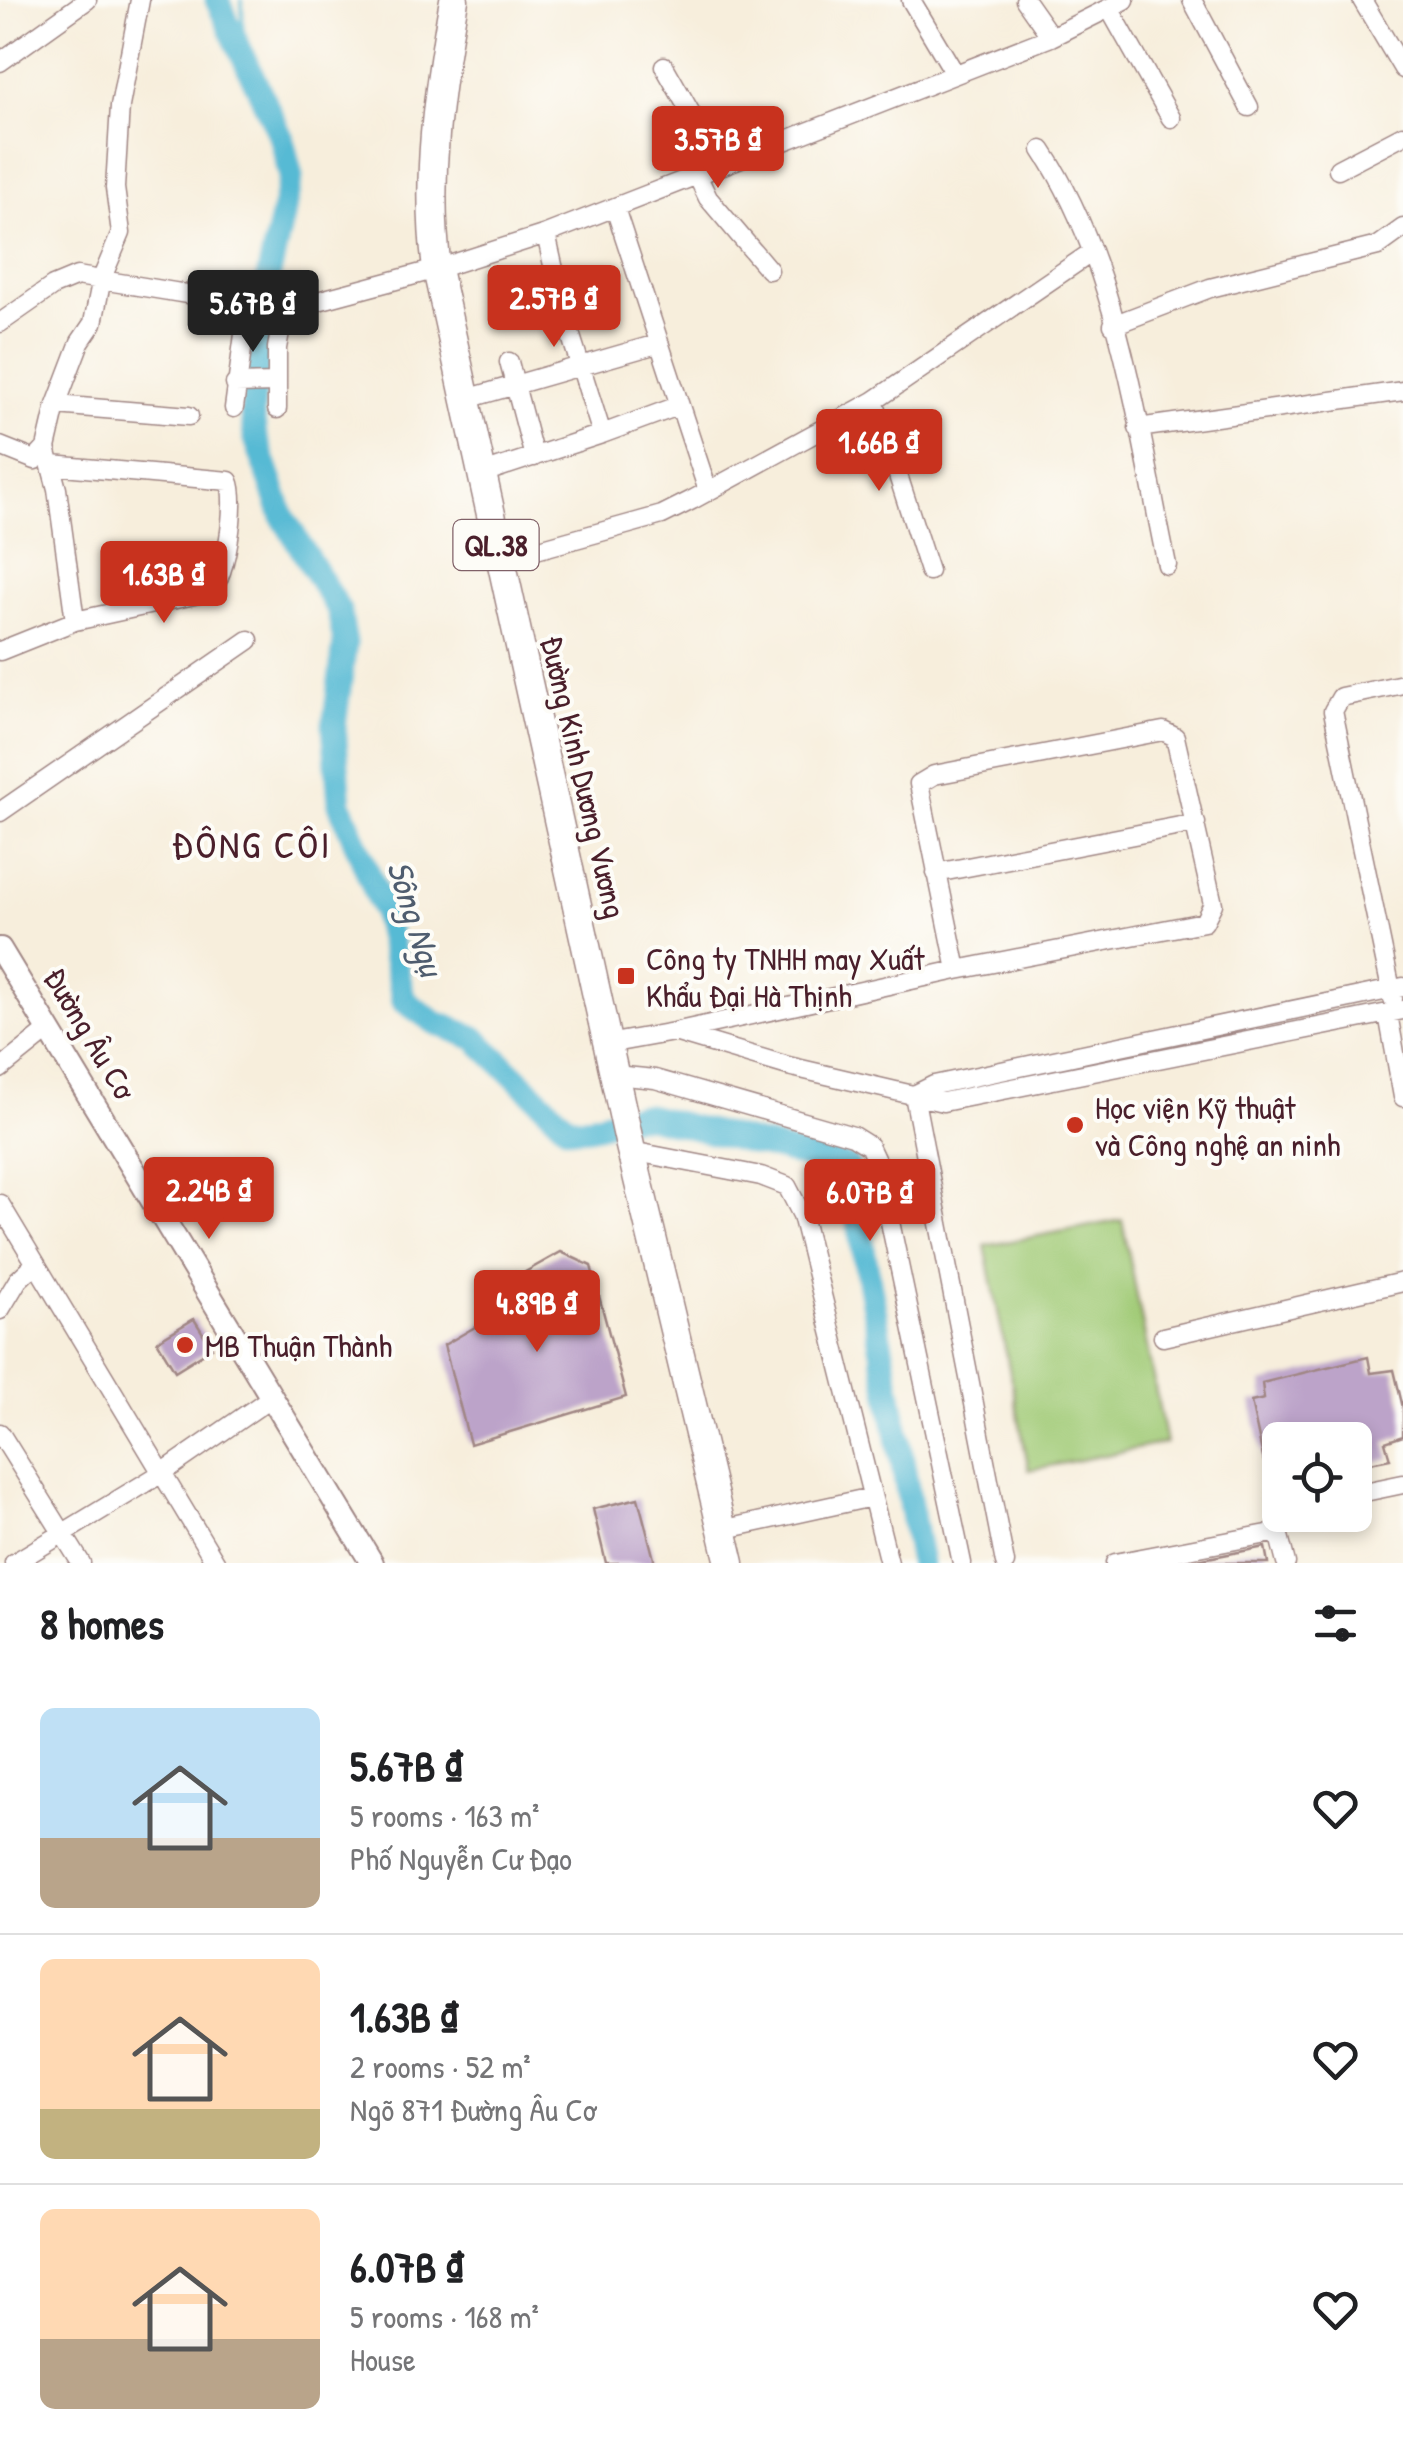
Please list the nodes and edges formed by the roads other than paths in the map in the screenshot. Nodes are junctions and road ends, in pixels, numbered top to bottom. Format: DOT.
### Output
graph roads {
  1 [pos="87,0"];
  2 [pos="140,0"];
  3 [pos="454,0"];
  4 [pos="911,0"];
  5 [pos="1025,0"];
  6 [pos="1192,0"];
  7 [pos="1362,0"];
  8 [pos="1117,4"];
  9 [pos="1051,37"];
  10 [pos="0,62"];
  11 [pos="664,66"];
  12 [pos="1403,69"];
  13 [pos="954,72"];
  14 [pos="1248,107"];
  15 [pos="1171,118"];
  16 [pos="1403,136"];
  17 [pos="1042,150"];
  18 [pos="720,164"];
  19 [pos="1338,170"];
  20 [pos="697,175"];
  21 [pos="615,208"];
  22 [pos="1403,228"];
  23 [pos="546,234"];
  24 [pos="1092,252"];
  25 [pos="437,269"];
  26 [pos="769,270"];
  27 [pos="102,278"];
  28 [pos="248,305"];
  29 [pos="284,310"];
  30 [pos="0,324"];
  31 [pos="1113,325"];
  32 [pos="657,344"];
  33 [pos="509,362"];
  34 [pos="581,367"];
  35 [pos="235,384"];
  36 [pos="276,384"];
  37 [pos="516,387"];
  38 [pos="1403,391"];
  39 [pos="463,400"];
  40 [pos="874,401"];
  41 [pos="56,405"];
  42 [pos="678,406"];
  43 [pos="234,408"];
  44 [pos="278,409"];
  45 [pos="189,416"];
  46 [pos="1138,428"];
  47 [pos="602,434"];
  48 [pos="0,446"];
  49 [pos="49,456"];
  50 [pos="534,456"];
  51 [pos="480,474"];
  52 [pos="708,491"];
  53 [pos="500,560"];
  54 [pos="1167,566"];
  55 [pos="929,572"];
  56 [pos="75,621"];
  57 [pos="249,640"];
  58 [pos="0,651"];
  59 [pos="1403,684"];
  60 [pos="0,812"];
  61 [pos="1196,823"];
  62 [pos="936,872"];
  63 [pos="0,949"];
  64 [pos="957,970"];
  65 [pos="1397,988"];
  66 [pos="1395,1012"];
  67 [pos="50,1029"];
  68 [pos="674,1032"];
  69 [pos="607,1044"];
  70 [pos="0,1069"];
  71 [pos="616,1080"];
  72 [pos="914,1095"];
  73 [pos="1403,1097"];
  74 [pos="631,1148"];
  75 [pos="0,1204"];
  76 [pos="35,1264"];
  77 [pos="1403,1282"];
  78 [pos="0,1310"];
  79 [pos="1163,1336"];
  80 [pos="272,1397"];
  81 [pos="0,1433"];
  82 [pos="162,1474"];
  83 [pos="1403,1484"];
  84 [pos="1372,1490"];
  85 [pos="872,1496"];
  86 [pos="721,1530"];
  87 [pos="62,1532"];
  88 [pos="1278,1532"];
  89 [pos="14,1563"];
  90 [pos="80,1563"];
  91 [pos="216,1563"];
  92 [pos="372,1563"];
  93 [pos="730,1563"];
  94 [pos="889,1563"];
  95 [pos="962,1563"];
  96 [pos="1005,1563"];
  97 [pos="1115,1563"];
  98 [pos="1286,1563"];
  1 -- 10 [label="street"];
  2 -- 27 [label="street"];
  3 -- 25 [label="highway, Đường Kinh Dương Vương / QL.38"];
  4 -- 13 [label="street"];
  5 -- 9 [label="street"];
  6 -- 14 [label="street"];
  7 -- 12 [label="street"];
  8 -- 9 [label="street"];
  8 -- 15 [label="street"];
  9 -- 13 [label="street"];
  11 -- 18 [label="street"];
  13 -- 18 [label="street"];
  16 -- 19 [label="street"];
  17 -- 24 [label="street"];
  18 -- 20 [label="street"];
  20 -- 21 [label="street"];
  20 -- 26 [label="street"];
  21 -- 23 [label="street"];
  21 -- 32 [label="street"];
  22 -- 31 [label="street"];
  23 -- 25 [label="street"];
  23 -- 34 [label="street"];
  24 -- 31 [label="street"];
  24 -- 40 [label="street"];
  25 -- 29 [label="street"];
  25 -- 39 [label="highway, Đường Kinh Dương Vương / QL.38"];
  27 -- 28 [label="street"];
  27 -- 30 [label="street"];
  27 -- 41 [label="street"];
  28 -- 29 [label="street"];
  28 -- 35 [label="street"];
  29 -- 36 [label="street"];
  31 -- 46 [label="street"];
  32 -- 34 [label="street"];
  32 -- 42 [label="street"];
  33 -- 37 [label="street"];
  34 -- 37 [label="street"];
  34 -- 47 [label="street"];
  35 -- 36 [label="street"];
  35 -- 43 [label="street"];
  36 -- 44 [label="street"];
  37 -- 39 [label="street"];
  37 -- 50 [label="street"];
  38 -- 46 [label="street"];
  39 -- 51 [label="highway, Đường Kinh Dương Vương / QL.38"];
  40 -- 52 [label="street"];
  40 -- 55 [label="street"];
  41 -- 45 [label="street"];
  41 -- 49 [label="street"];
  42 -- 47 [label="street"];
  42 -- 52 [label="street"];
  46 -- 54 [label="street"];
  47 -- 50 [label="street"];
  48 -- 49 [label="street"];
  49 -- 56 [label="street"];
  49 -- 56 [label="street"];
  50 -- 51 [label="street"];
  51 -- 53 [label="highway, Đường Kinh Dương Vương / QL.38"];
  52 -- 53 [label="street"];
  53 -- 69 [label="highway, Đường Kinh Dương Vương / QL.38"];
  56 -- 58 [label="street"];
  57 -- 60 [label="street"];
  59 -- 65 [label="street"];
  61 -- 62 [label="street"];
  61 -- 62 [label="street"];
  61 -- 64 [label="street"];
  62 -- 64 [label="street"];
  63 -- 67 [label="main road, Đường Âu Cơ"];
  64 -- 68 [label="street"];
  65 -- 66 [label="street"];
  65 -- 72 [label="street"];
  66 -- 72 [label="street"];
  66 -- 73 [label="street"];
  67 -- 70 [label="street"];
  67 -- 80 [label="main road, Đường Âu Cơ"];
  68 -- 69 [label="street"];
  68 -- 72 [label="street"];
  69 -- 71 [label="highway, Đường Kinh Dương Vương / QL.38"];
  71 -- 74 [label="highway, Đường Kinh Dương Vương / QL.38"];
  71 -- 95 [label="street"];
  72 -- 96 [label="street"];
  74 -- 85 [label="street"];
  74 -- 86 [label="highway, Đường Kinh Dương Vương / QL.38"];
  75 -- 76 [label="street"];
  76 -- 78 [label="street"];
  76 -- 82 [label="street"];
  77 -- 79 [label="street"];
  80 -- 82 [label="street"];
  80 -- 92 [label="main road, Đường Âu Cơ"];
  81 -- 87 [label="street"];
  82 -- 87 [label="street"];
  82 -- 91 [label="street"];
  83 -- 84 [label="street"];
  85 -- 86 [label="street"];
  85 -- 94 [label="street"];
  86 -- 93 [label="highway, Đường Kinh Dương Vương / QL.38"];
  87 -- 89 [label="street"];
  87 -- 90 [label="street"];
  88 -- 97 [label="street"];
  88 -- 98 [label="street"];
}
